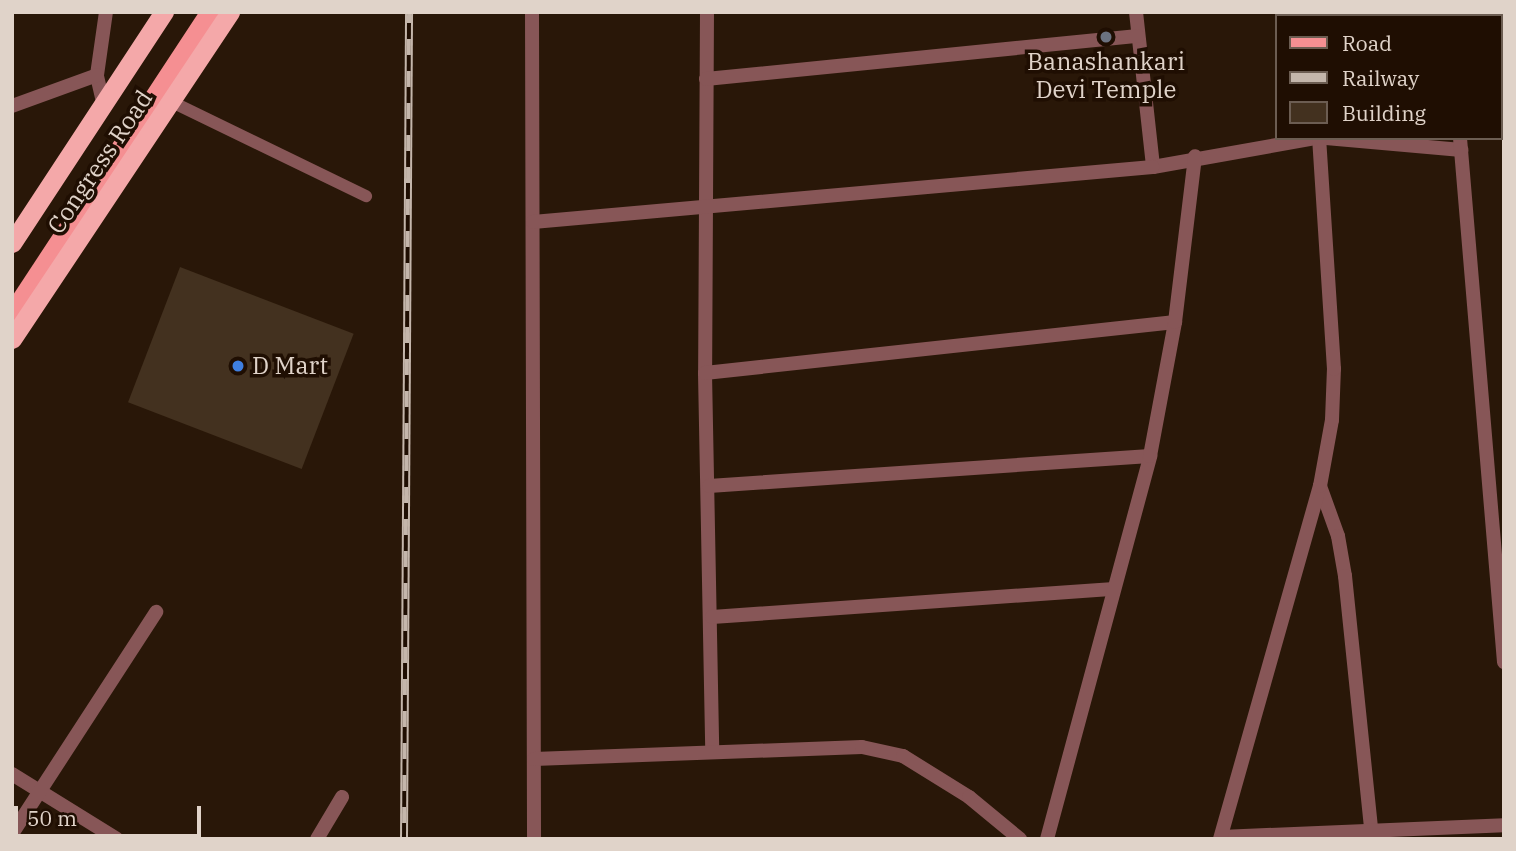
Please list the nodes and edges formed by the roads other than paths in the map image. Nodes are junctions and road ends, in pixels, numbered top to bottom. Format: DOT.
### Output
graph roads {
  1 [pos="106,12"];
  2 [pos="164,12"];
  3 [pos="210,12"];
  4 [pos="230,12"];
  5 [pos="532,12"];
  6 [pos="707,12"];
  7 [pos="1136,12"];
  8 [pos="1138,36"];
  9 [pos="97,75"];
  10 [pos="706,79"];
  11 [pos="170,101"];
  12 [pos="103,102"];
  13 [pos="12,106"];
  14 [pos="1303,140"];
  15 [pos="1317,140"];
  16 [pos="1370,140"];
  17 [pos="1461,144"];
  18 [pos="1195,156"];
  19 [pos="1153,167"];
  20 [pos="366,196"];
  21 [pos="704,207"];
  22 [pos="533,222"];
  23 [pos="12,243"];
  24 [pos="12,313"];
  25 [pos="1175,322"];
  26 [pos="12,339"];
  27 [pos="705,373"];
  28 [pos="1150,456"];
  29 [pos="709,486"];
  30 [pos="1320,486"];
  31 [pos="1114,589"];
  32 [pos="156,612"];
  33 [pos="712,617"];
  34 [pos="1504,662"];
  35 [pos="712,750"];
  36 [pos="534,759"];
  37 [pos="12,775"];
  38 [pos="39,791"];
  39 [pos="342,797"];
  40 [pos="1504,825"];
  41 [pos="12,834"];
  42 [pos="1372,835"];
  43 [pos="1221,838"];
  44 [pos="117,839"];
  45 [pos="317,839"];
  46 [pos="534,839"];
  47 [pos="1020,839"];
  48 [pos="1046,839"];
  1 -- 9 [label="street"];
  2 -- 12 [label="highway"];
  3 -- 24 [label="main road"];
  4 -- 11 [label="highway, Congress Road"];
  5 -- 22 [label="street"];
  6 -- 10 [label="street"];
  7 -- 8 [label="street"];
  8 -- 10 [label="street"];
  8 -- 19 [label="street"];
  9 -- 12 [label="street"];
  9 -- 13 [label="street"];
  10 -- 21 [label="street"];
  11 -- 20 [label="lane"];
  11 -- 26 [label="highway, Congress Road"];
  12 -- 23 [label="highway"];
  14 -- 18 [label="street"];
  15 -- 30 [label="street"];
  16 -- 17 [label="street"];
  17 -- 34 [label="street"];
  18 -- 19 [label="street"];
  18 -- 25 [label="street"];
  19 -- 21 [label="street"];
  21 -- 22 [label="street"];
  21 -- 27 [label="street"];
  22 -- 36 [label="street"];
  25 -- 27 [label="street"];
  25 -- 28 [label="street"];
  27 -- 29 [label="street"];
  28 -- 29 [label="street"];
  28 -- 31 [label="street"];
  29 -- 33 [label="street"];
  30 -- 42 [label="street"];
  30 -- 43 [label="street"];
  31 -- 33 [label="street"];
  31 -- 48 [label="street"];
  32 -- 38 [label="street"];
  33 -- 35 [label="street"];
  35 -- 36 [label="street"];
  35 -- 47 [label="street"];
  36 -- 46 [label="street"];
  37 -- 38 [label="street"];
  38 -- 41 [label="street"];
  38 -- 44 [label="street"];
  39 -- 45 [label="street"];
  40 -- 42 [label="street"];
  42 -- 43 [label="street"];
}
